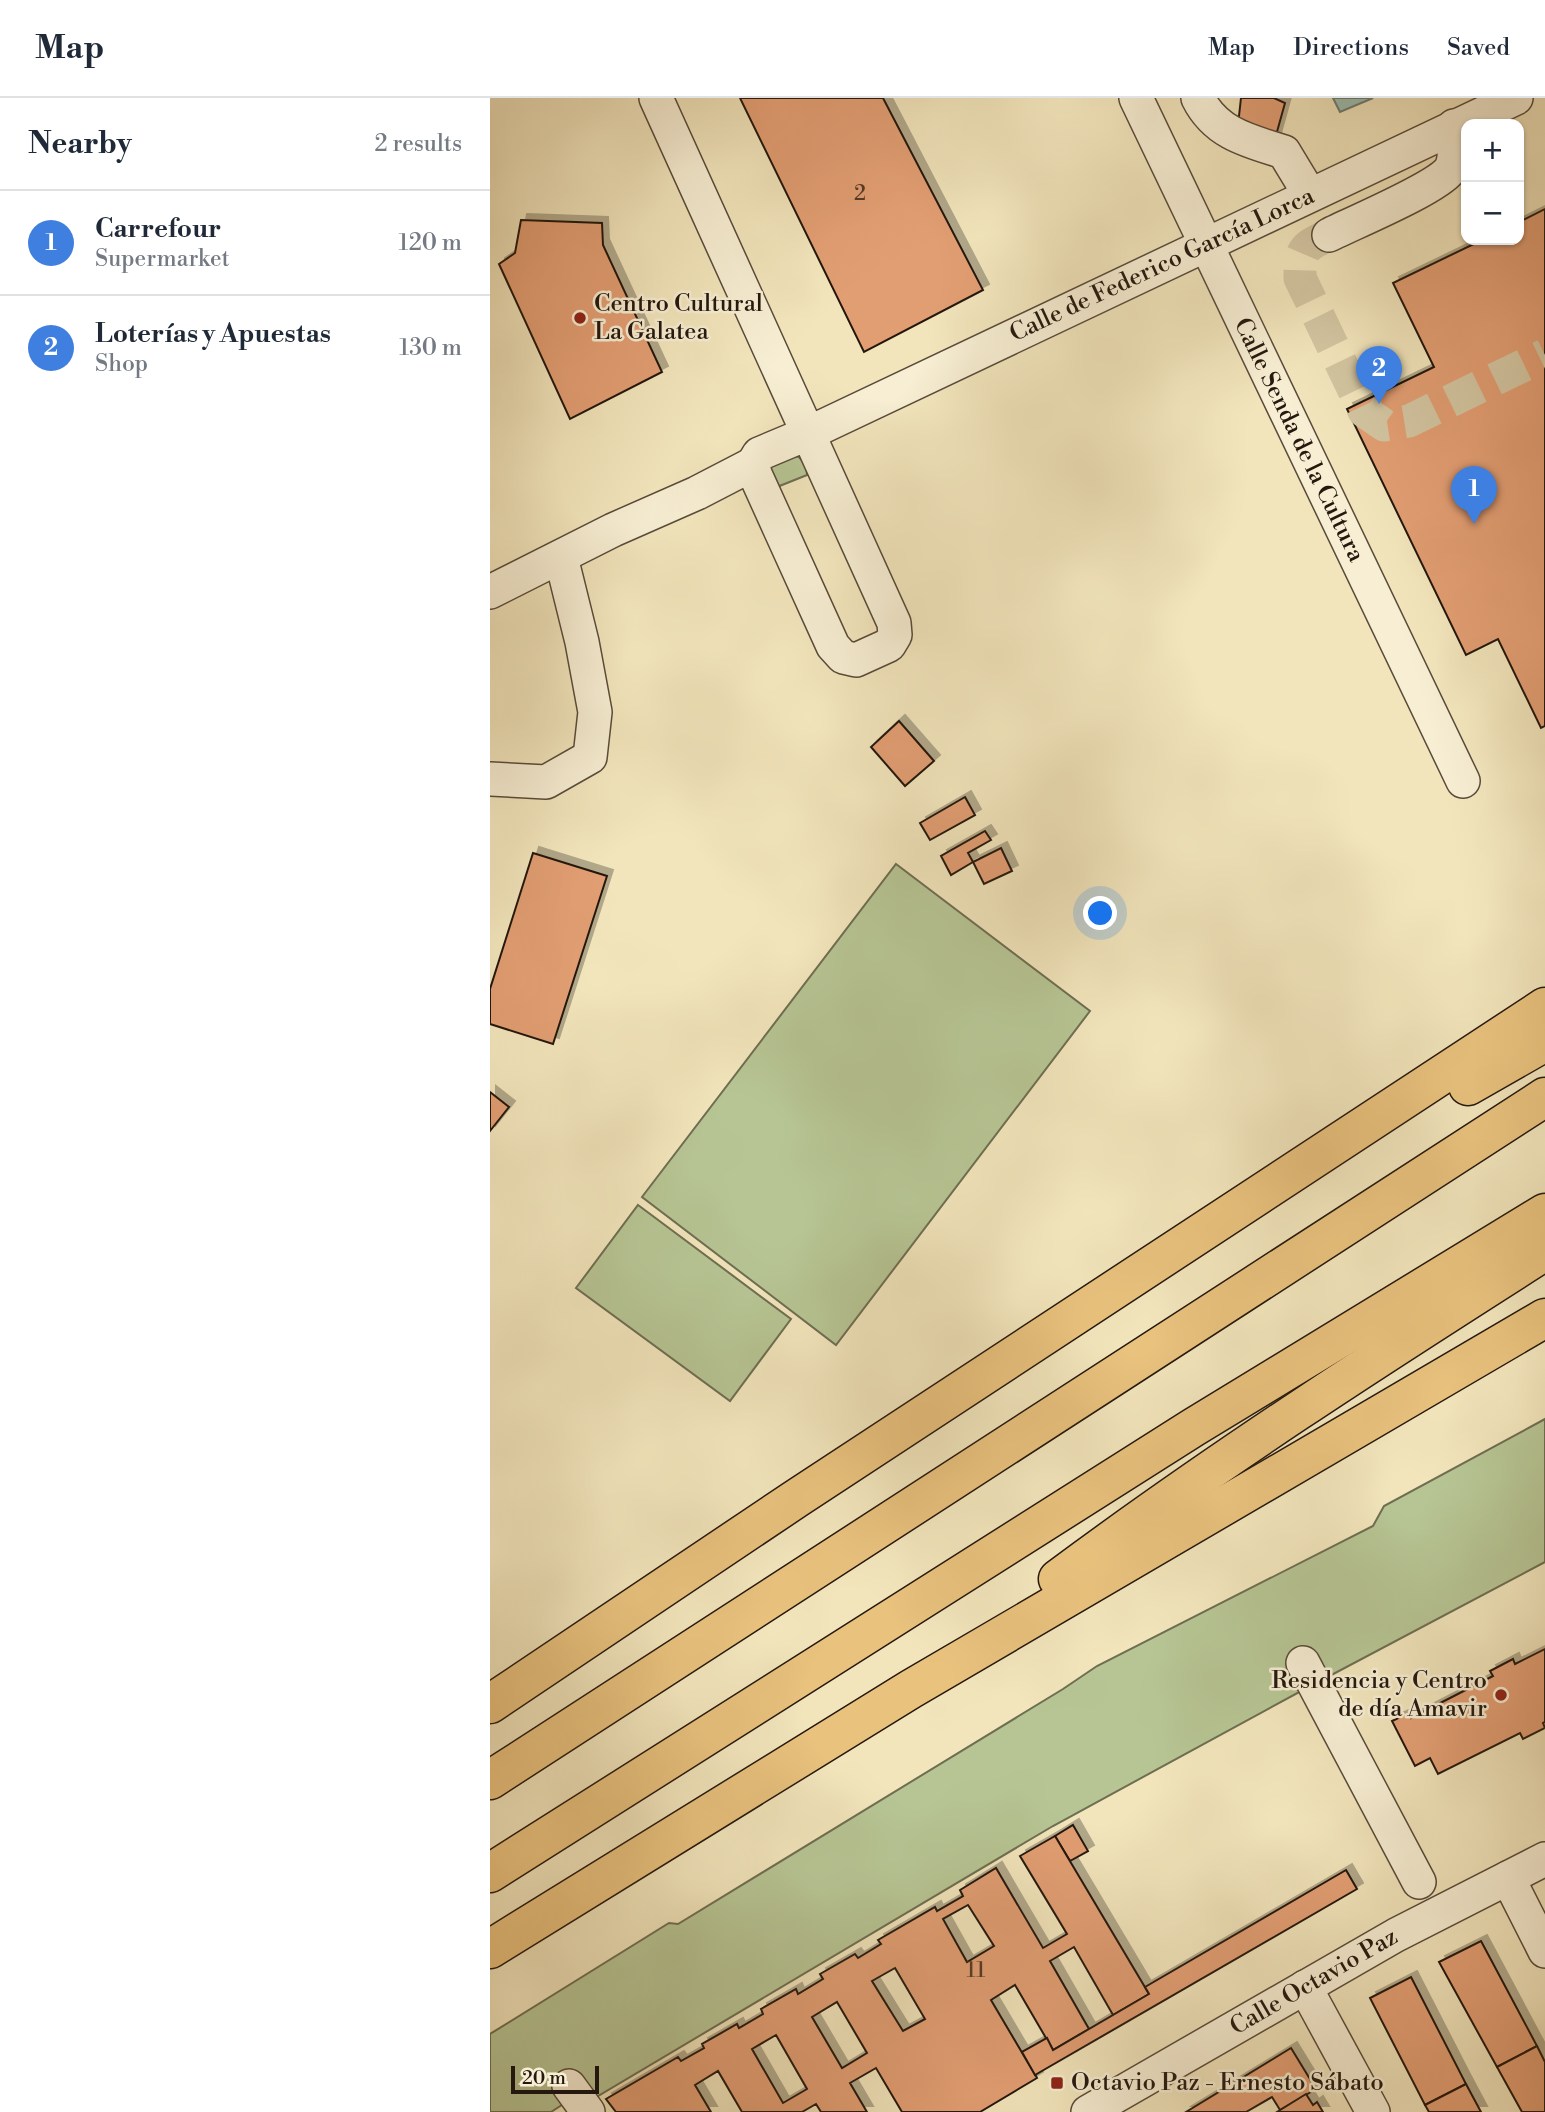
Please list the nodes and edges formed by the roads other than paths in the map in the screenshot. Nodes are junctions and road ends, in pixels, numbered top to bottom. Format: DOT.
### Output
graph roads {
  1 [pos="656,98"];
  2 [pos="1136,98"];
  3 [pos="1198,98"];
  4 [pos="1516,98"];
  5 [pos="1454,126"];
  6 [pos="1310,195"];
  7 [pos="1329,235"];
  8 [pos="1206,244"];
  9 [pos="808,433"];
  10 [pos="753,464"];
  11 [pos="561,557"];
  12 [pos="490,592"];
  13 [pos="490,779"];
  14 [pos="1463,781"];
  15 [pos="1545,1007"];
  16 [pos="1545,1042"];
  17 [pos="1545,1097"];
  18 [pos="1545,1213"];
  19 [pos="1545,1251"];
  20 [pos="1159,1261"];
  21 [pos="1545,1318"];
  22 [pos="1303,1663"];
  23 [pos="911,1689"];
  24 [pos="490,1704"];
  25 [pos="490,1780"];
  26 [pos="1545,1859"];
  27 [pos="490,1873"];
  28 [pos="1508,1878"];
  29 [pos="1419,1881"];
  30 [pos="490,1949"];
  31 [pos="1545,1951"];
  32 [pos="1304,1987"];
  33 [pos="1098,2110"];
  34 [pos="1373,2112"];
  1 -- 9 [label="street"];
  2 -- 8 [label="street, Calle Senda de la Cultura"];
  3 -- 6 [label="street"];
  4 -- 5 [label="street, Calle de Federico García Lorca"];
  5 -- 6 [label="street, Calle de Federico García Lorca"];
  5 -- 7 [label="street"];
  6 -- 8 [label="street, Calle de Federico García Lorca"];
  8 -- 9 [label="street, Calle de Federico García Lorca"];
  8 -- 14 [label="street, Calle Senda de la Cultura"];
  9 -- 10 [label="street, Calle de Federico García Lorca"];
  9 -- 10 [label="street"];
  10 -- 11 [label="street, Calle de Federico García Lorca"];
  11 -- 12 [label="street, Calle de Federico García Lorca"];
  11 -- 13 [label="street"];
  15 -- 20 [label="highway"];
  16 -- 20 [label="highway"];
  17 -- 25 [label="highway"];
  18 -- 27 [label="highway"];
  19 -- 23 [label="highway"];
  20 -- 24 [label="highway"];
  21 -- 23 [label="highway"];
  22 -- 29 [label="street"];
  23 -- 30 [label="highway"];
  26 -- 28 [label="street, Calle Octavio Paz"];
  28 -- 31 [label="street"];
  28 -- 32 [label="street, Calle Octavio Paz"];
  32 -- 33 [label="street, Calle Octavio Paz"];
  32 -- 34 [label="street"];
}
